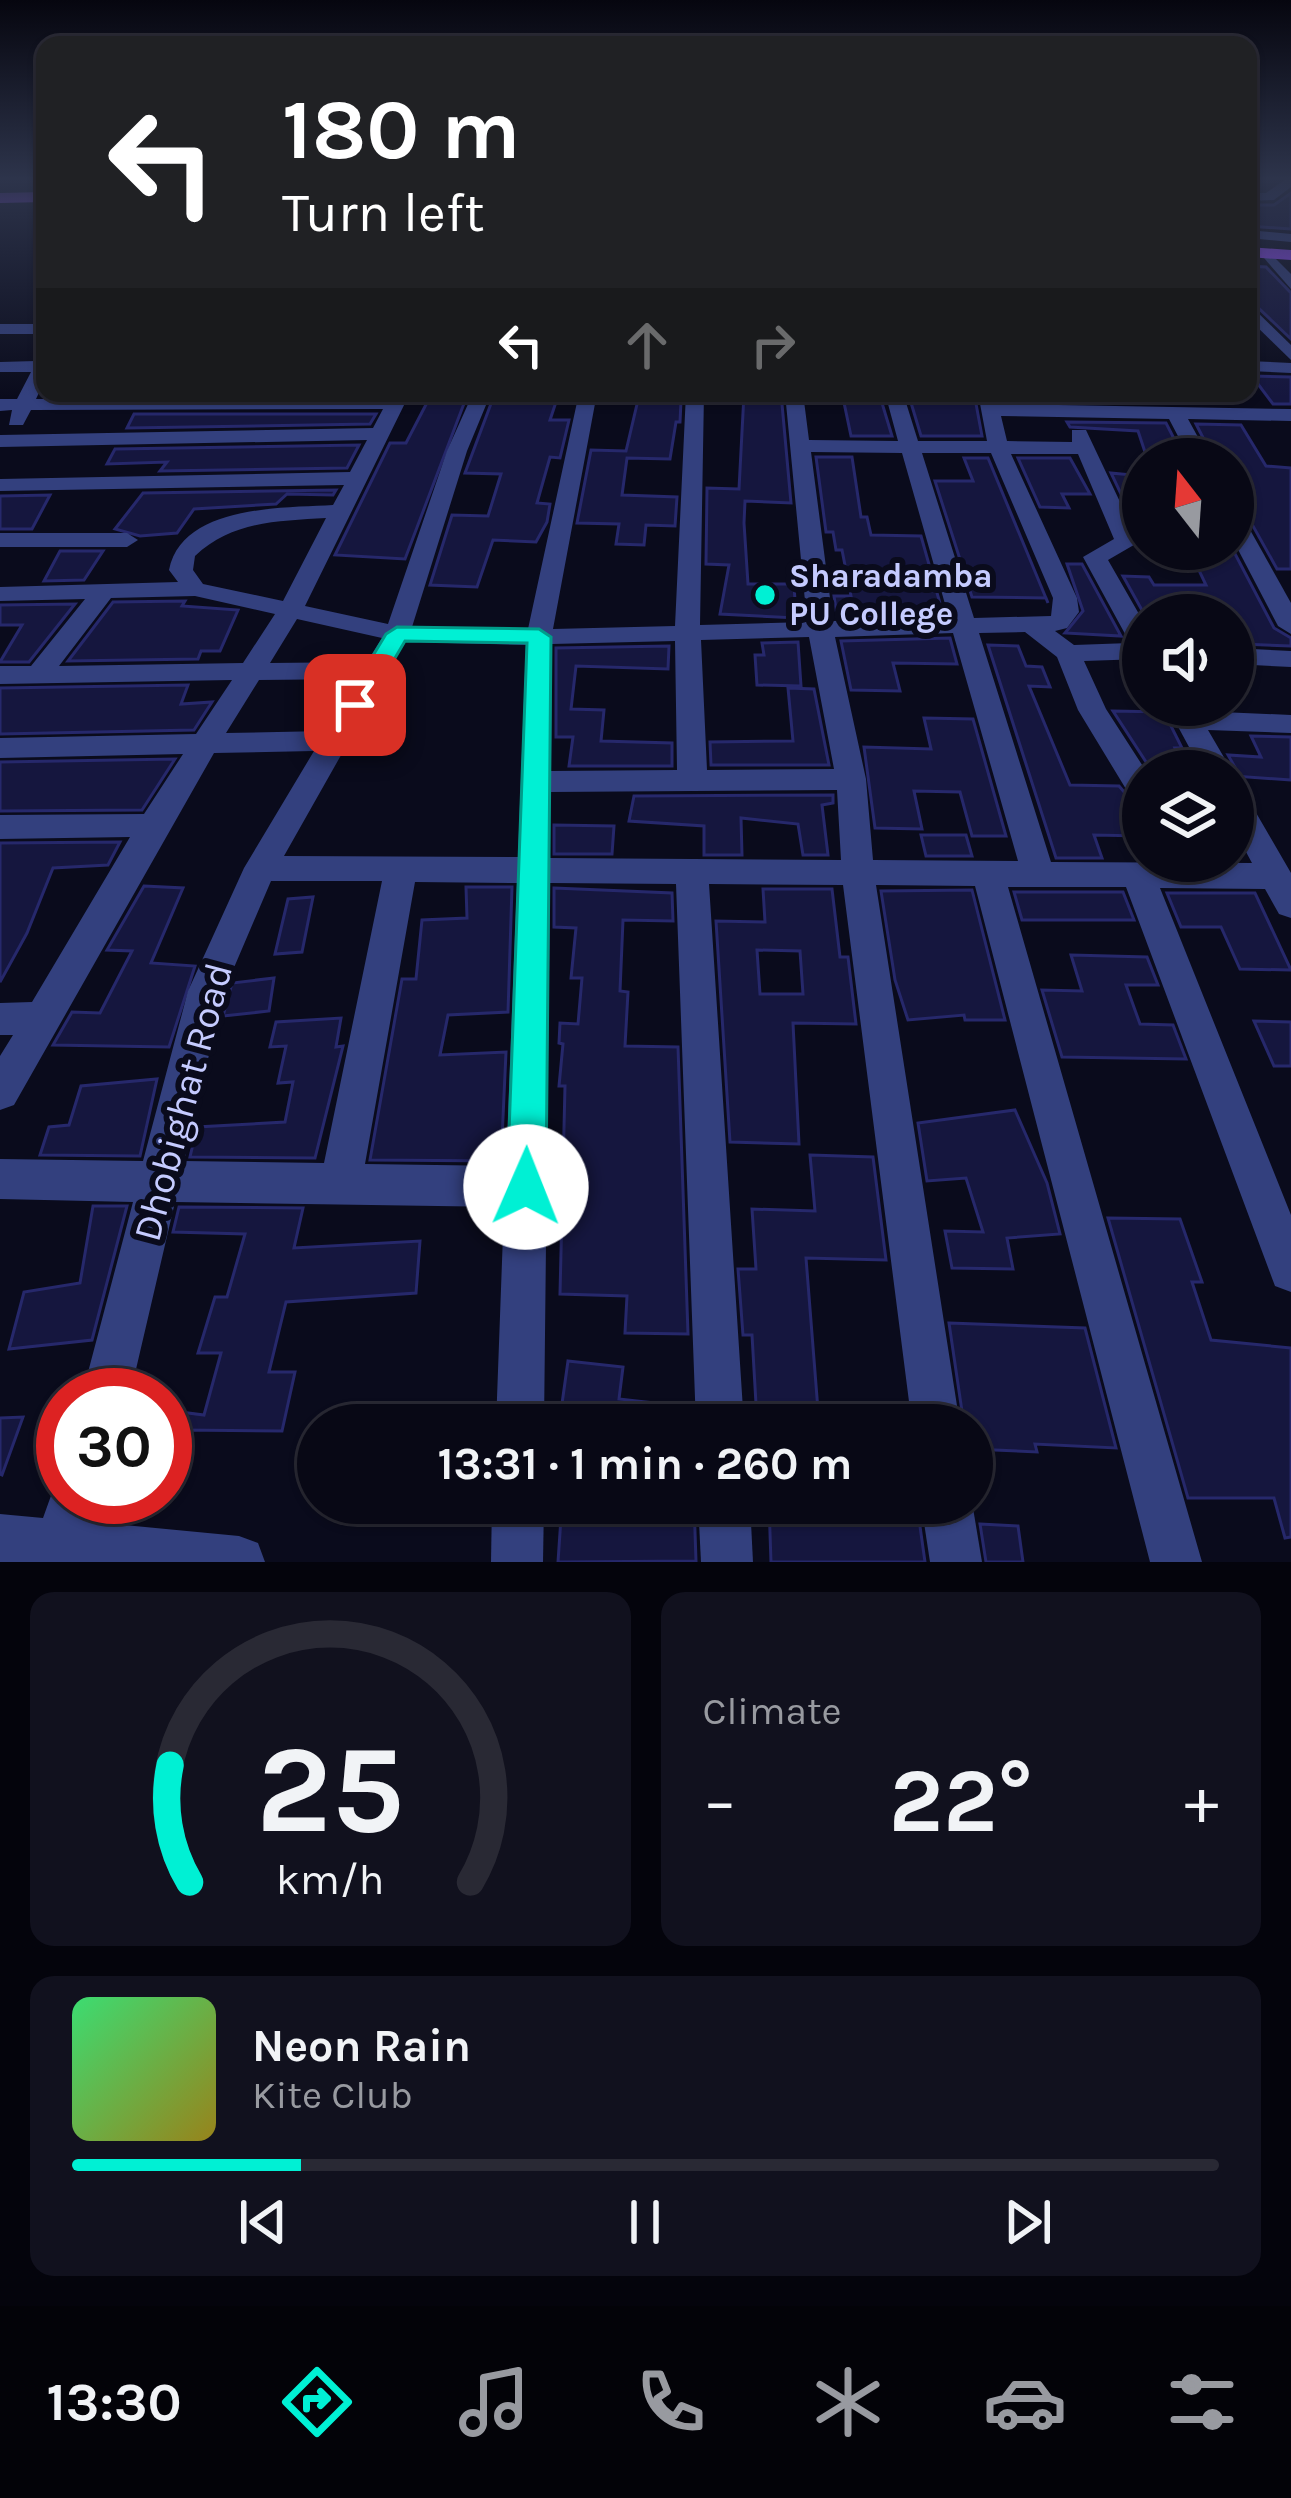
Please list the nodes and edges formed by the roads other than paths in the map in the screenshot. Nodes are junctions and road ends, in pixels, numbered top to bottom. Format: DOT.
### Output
graph roads {
  1 [pos="1284,258"];
  2 [pos="1291,284"];
  3 [pos="1257,327"];
  4 [pos="0,329"];
  5 [pos="36,329"];
  6 [pos="1291,355"];
  7 [pos="36,365"];
  8 [pos="1257,366"];
  9 [pos="0,368"];
  10 [pos="1291,368"];
  11 [pos="36,380"];
  12 [pos="212,402"];
  13 [pos="397,402"];
  14 [pos="478,402"];
  15 [pos="586,402"];
  16 [pos="695,402"];
  17 [pos="795,402"];
  18 [pos="896,402"];
  19 [pos="989,402"];
  20 [pos="1038,402"];
  21 [pos="0,405"];
  22 [pos="24,405"];
  23 [pos="1071,412"];
  24 [pos="1176,414"];
  25 [pos="1286,420"];
  26 [pos="381,434"];
  27 [pos="1189,438"];
  28 [pos="116,439"];
  29 [pos="2,442"];
  30 [pos="799,446"];
  31 [pos="907,447"];
  32 [pos="998,447"];
  33 [pos="1058,447"];
  34 [pos="1084,448"];
  35 [pos="360,478"];
  36 [pos="86,484"];
  37 [pos="0,485"];
  38 [pos="338,511"];
  39 [pos="0,540"];
  40 [pos="127,540"];
  41 [pos="1254,558"];
  42 [pos="195,589"];
  43 [pos="102,593"];
  44 [pos="0,594"];
  45 [pos="1122,607"];
  46 [pos="291,609"];
  47 [pos="1291,626"];
  48 [pos="1035,628"];
  49 [pos="963,630"];
  50 [pos="821,631"];
  51 [pos="687,632"];
  52 [pos="397,634"];
  53 [pos="539,637"];
  54 [pos="1122,649"];
  55 [pos="1068,653"];
  56 [pos="1254,657"];
  57 [pos="1291,659"];
  58 [pos="376,670"];
  59 [pos="255,671"];
  60 [pos="0,675"];
  61 [pos="38,675"];
  62 [pos="1254,720"];
  63 [pos="1291,724"];
  64 [pos="334,741"];
  65 [pos="206,744"];
  66 [pos="0,748"];
  67 [pos="1122,758"];
  68 [pos="850,779"];
  69 [pos="692,781"];
  70 [pos="536,782"];
  71 [pos="153,825"];
  72 [pos="0,827"];
  73 [pos="1254,838"];
  74 [pos="260,868"];
  75 [pos="401,870"];
  76 [pos="534,872"];
  77 [pos="692,874"];
  78 [pos="858,876"];
  79 [pos="1039,877"];
  80 [pos="1122,877"];
  81 [pos="989,878"];
  82 [pos="1141,882"];
  83 [pos="1245,882"];
  84 [pos="1283,891"];
  85 [pos="0,1018"];
  86 [pos="39,1018"];
  87 [pos="0,1092"];
  88 [pos="0,1179"];
  89 [pos="160,1179"];
  90 [pos="340,1183"];
  91 [pos="526,1187"];
  92 [pos="1291,1270"];
  93 [pos="113,1368"];
  94 [pos="521,1404"];
  95 [pos="719,1404"];
  96 [pos="933,1404"];
  97 [pos="67,1524"];
  98 [pos="518,1524"];
  99 [pos="725,1524"];
  100 [pos="950,1524"];
  101 [pos="0,1540"];
  102 [pos="58,1555"];
  103 [pos="239,1562"];
  104 [pos="517,1562"];
  105 [pos="727,1562"];
  106 [pos="956,1562"];
  107 [pos="1176,1562"];
  1 -- 2 [label="street"];
  3 -- 6 [label="street"];
  4 -- 5 [label="street"];
  7 -- 9 [label="street"];
  8 -- 10 [label="street"];
  11 -- 22 [label="street"];
  12 -- 22 [label="street"];
  13 -- 26 [label="street"];
  14 -- 52 [label="street, Dhobighat Road"];
  15 -- 53 [label="street"];
  16 -- 51 [label="street"];
  17 -- 30 [label="street"];
  18 -- 31 [label="street"];
  19 -- 20 [label="street"];
  19 -- 32 [label="street"];
  20 -- 23 [label="street"];
  20 -- 33 [label="street"];
  21 -- 22 [label="street"];
  22 -- 29 [label="street"];
  23 -- 24 [label="street"];
  23 -- 34 [label="street"];
  24 -- 25 [label="street"];
  24 -- 27 [label="street"];
  26 -- 28 [label="street"];
  26 -- 35 [label="street"];
  28 -- 29 [label="street"];
  28 -- 36 [label="street"];
  30 -- 31 [label="street"];
  30 -- 50 [label="street"];
  31 -- 32 [label="street"];
  31 -- 49 [label="street"];
  32 -- 33 [label="street"];
  32 -- 48 [label="street"];
  33 -- 34 [label="street"];
  34 -- 45 [label="street"];
  35 -- 36 [label="street"];
  35 -- 38 [label="street"];
  36 -- 37 [label="street"];
  38 -- 42 [label="street"];
  38 -- 46 [label="street"];
  39 -- 40 [label="street"];
  41 -- 47 [label="street"];
  42 -- 43 [label="street"];
  42 -- 46 [label="street"];
  43 -- 44 [label="street"];
  43 -- 61 [label="street"];
  46 -- 52 [label="street"];
  46 -- 59 [label="street"];
  48 -- 49 [label="street"];
  48 -- 55 [label="street"];
  49 -- 50 [label="street"];
  49 -- 79 [label="street"];
  50 -- 51 [label="street"];
  50 -- 68 [label="street"];
  51 -- 53 [label="street"];
  51 -- 69 [label="street"];
  52 -- 53 [label="street"];
  52 -- 58 [label="street, Dhobighat Road"];
  53 -- 70 [label="street"];
  54 -- 55 [label="street"];
  55 -- 67 [label="street"];
  56 -- 57 [label="street"];
  58 -- 59 [label="street"];
  58 -- 64 [label="street, Dhobighat Road"];
  59 -- 61 [label="street"];
  59 -- 65 [label="street"];
  60 -- 61 [label="street"];
  62 -- 63 [label="street"];
  64 -- 65 [label="street"];
  64 -- 74 [label="street, Dhobighat Road"];
  65 -- 66 [label="street"];
  65 -- 71 [label="street"];
  68 -- 69 [label="street"];
  68 -- 78 [label="street"];
  69 -- 70 [label="street"];
  70 -- 76 [label="street"];
  71 -- 72 [label="street"];
  71 -- 86 [label="street"];
  73 -- 84 [label="street"];
  74 -- 75 [label="street"];
  74 -- 89 [label="street, Dhobighat Road"];
  75 -- 76 [label="street"];
  75 -- 90 [label="street"];
  76 -- 77 [label="street"];
  76 -- 91 [label="street"];
  77 -- 78 [label="street"];
  77 -- 95 [label="street"];
  78 -- 81 [label="street"];
  78 -- 96 [label="street"];
  79 -- 80 [label="street"];
  79 -- 81 [label="street"];
  81 -- 107 [label="street"];
  82 -- 92 [label="street"];
  83 -- 84 [label="street"];
  85 -- 86 [label="street"];
  86 -- 87 [label="street"];
  88 -- 89 [label="street"];
  89 -- 90 [label="street"];
  89 -- 93 [label="street, Dhobighat Road"];
  90 -- 91 [label="street"];
  91 -- 94 [label="street"];
  97 -- 102 [label="street"];
  98 -- 104 [label="street"];
  99 -- 105 [label="street"];
  100 -- 106 [label="street"];
  101 -- 102 [label="street"];
  102 -- 103 [label="street"];
}
